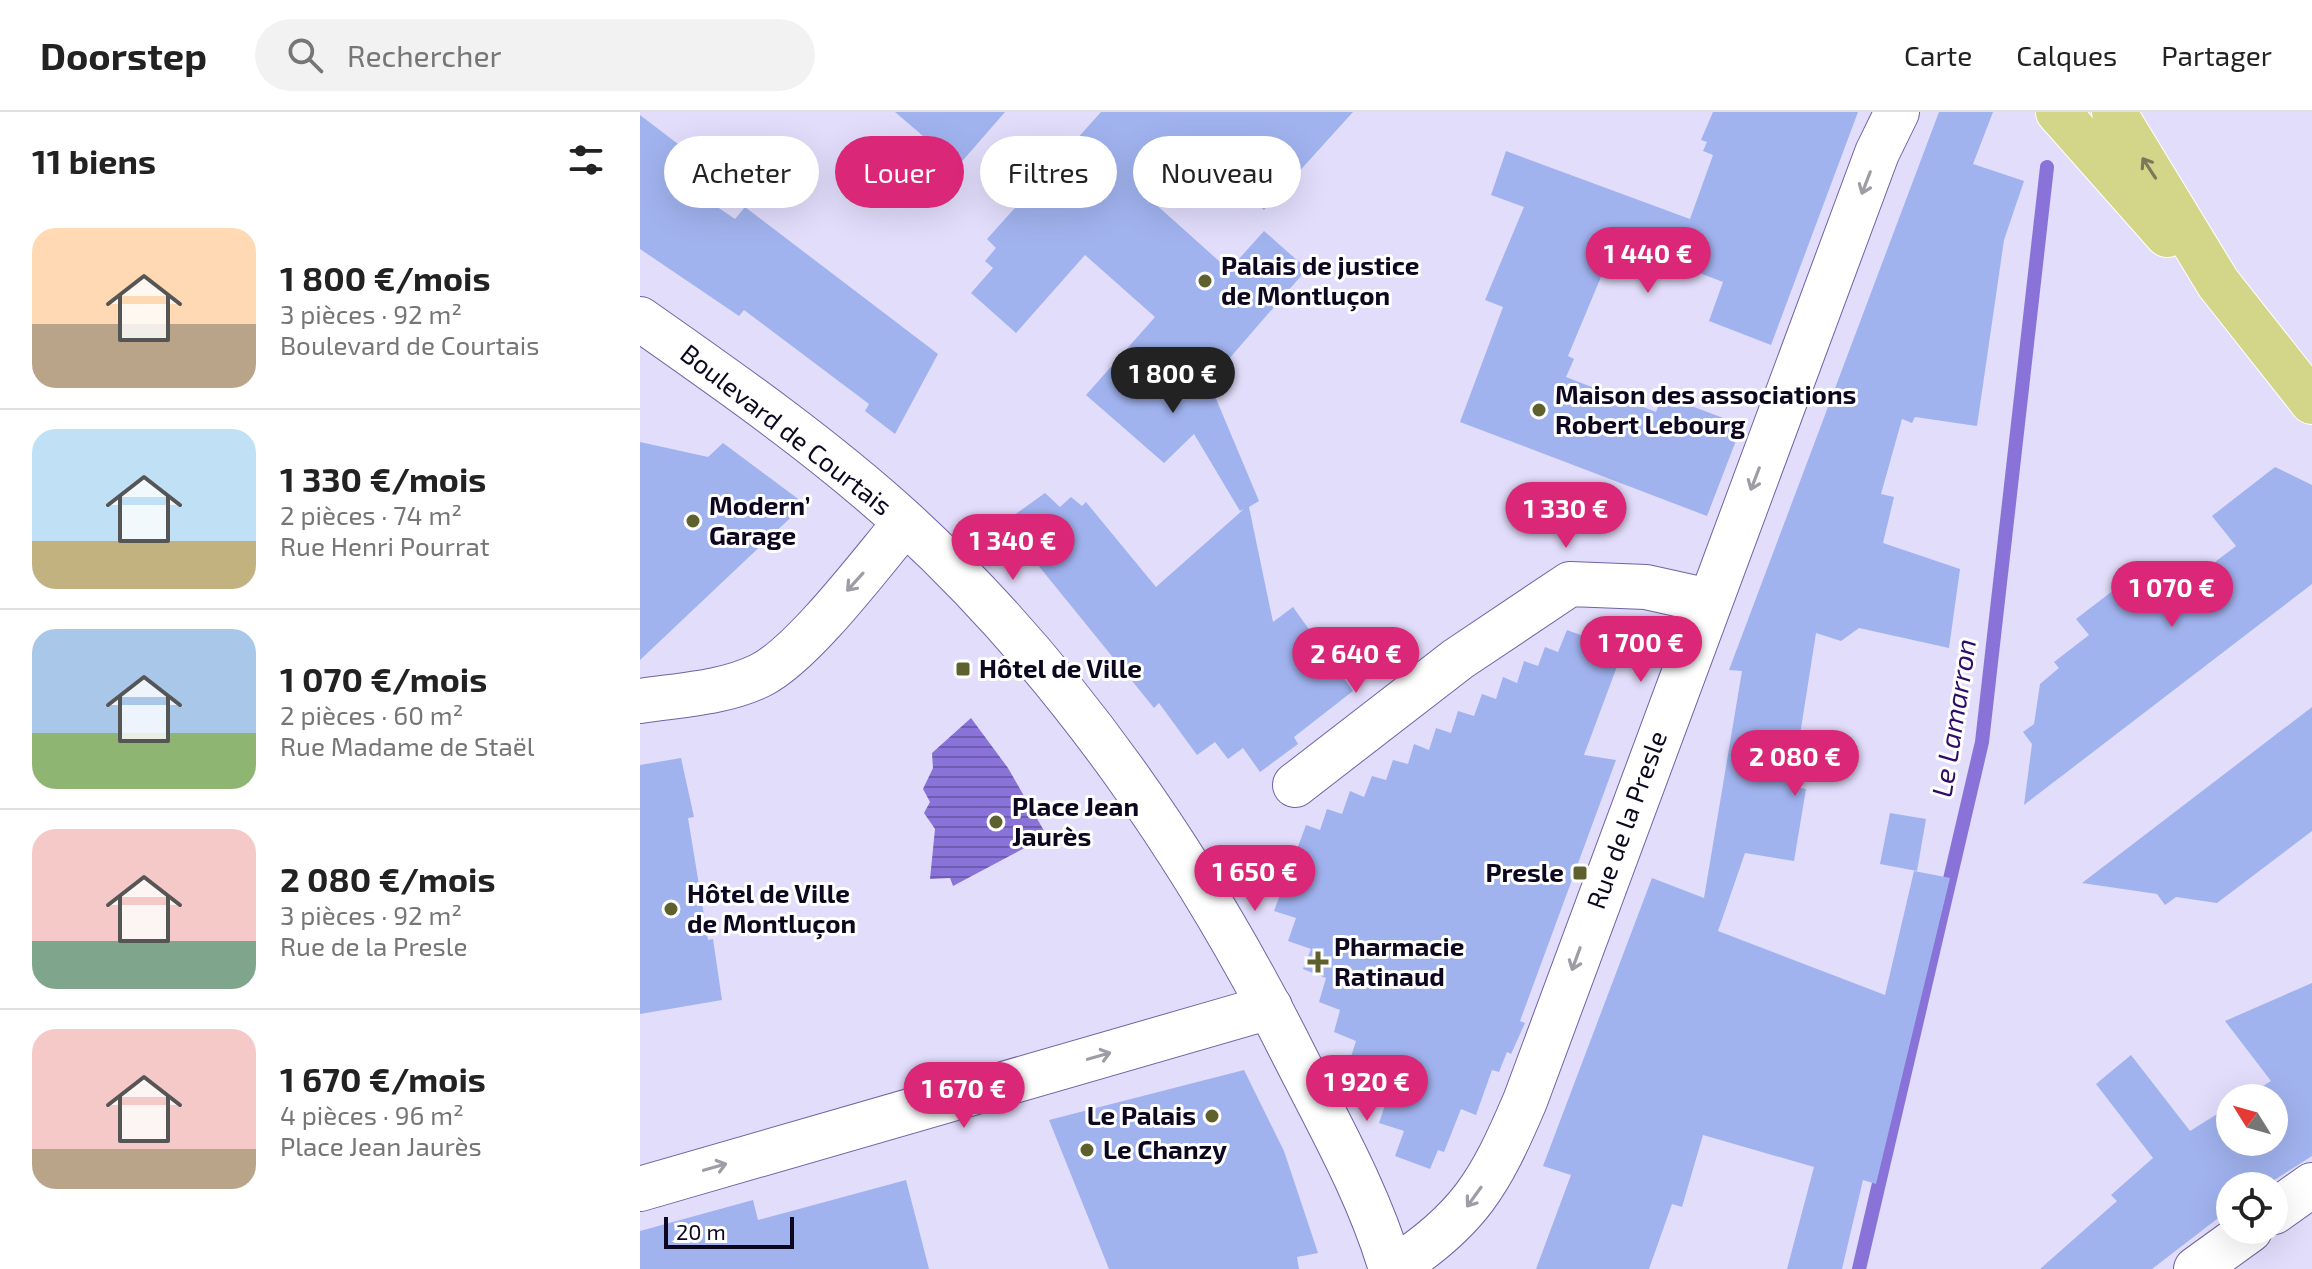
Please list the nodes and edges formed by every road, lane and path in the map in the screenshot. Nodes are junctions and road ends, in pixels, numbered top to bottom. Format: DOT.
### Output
graph roads {
  1 [pos="1897,112"];
  2 [pos="2058,112"];
  3 [pos="2114,112"];
  4 [pos="2218,283"];
  5 [pos="640,319"];
  6 [pos="2312,402"];
  7 [pos="905,523"];
  8 [pos="1709,601"];
  9 [pos="640,701"];
  10 [pos="1295,785"];
  11 [pos="1270,1007"];
  12 [pos="2312,1185"];
  13 [pos="640,1189"];
  14 [pos="2288,1202"];
  15 [pos="2231,1244"];
  16 [pos="1392,1269"];
  17 [pos="2196,1269"];
  1 -- 8 [label="main road, Rue de la Presle, one-way"];
  2 -- 4 [label="main road"];
  4 -- 3 [label="main road, one-way"];
  4 -- 6 [label="main road"];
  5 -- 7 [label="main road, Boulevard de Courtais"];
  7 -- 9 [label="main road, one-way"];
  7 -- 11 [label="main road, Boulevard de Courtais"];
  8 -- 10 [label="main road"];
  8 -- 16 [label="main road, Rue de la Presle, one-way"];
  13 -- 11 [label="main road, one-way"];
  11 -- 16 [label="main road, Boulevard de Courtais"];
  12 -- 14 [label="main road"];
  15 -- 17 [label="main road"];
}
